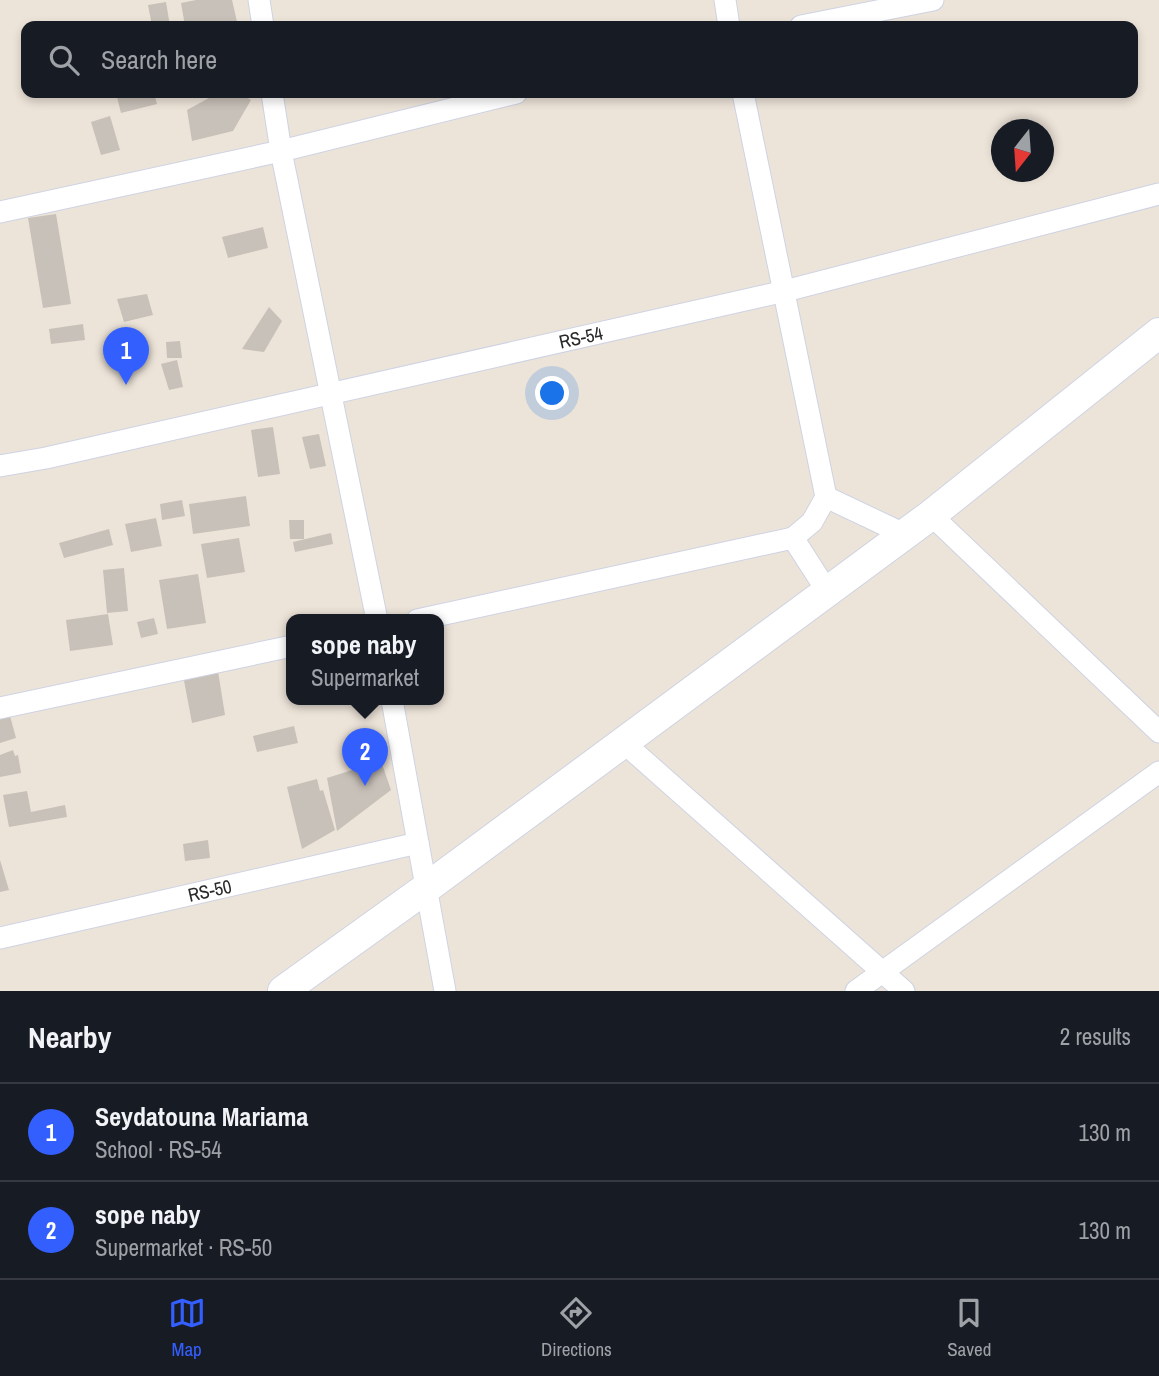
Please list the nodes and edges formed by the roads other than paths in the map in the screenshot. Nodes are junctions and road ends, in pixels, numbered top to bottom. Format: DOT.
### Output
graph roads {
  1 [pos="259,0"];
  2 [pos="725,0"];
  3 [pos="933,0"];
  4 [pos="261,21"];
  5 [pos="728,21"];
  6 [pos="826,21"];
  7 [pos="273,98"];
  8 [pos="495,98"];
  9 [pos="744,98"];
  10 [pos="281,150"];
  11 [pos="1159,194"];
  12 [pos="0,212"];
  13 [pos="785,291"];
  14 [pos="1159,334"];
  15 [pos="331,394"];
  16 [pos="0,466"];
  17 [pos="827,497"];
  18 [pos="931,515"];
  19 [pos="904,534"];
  20 [pos="793,538"];
  21 [pos="827,591"];
  22 [pos="376,614"];
  23 [pos="444,614"];
  24 [pos="286,647"];
  25 [pos="393,705"];
  26 [pos="0,708"];
  27 [pos="1159,732"];
  28 [pos="623,742"];
  29 [pos="1159,772"];
  30 [pos="418,843"];
  31 [pos="425,889"];
  32 [pos="0,938"];
  33 [pos="882,972"];
  34 [pos="283,991"];
  35 [pos="445,991"];
  36 [pos="856,991"];
  37 [pos="904,991"];
  1 -- 4 [label="street"];
  2 -- 5 [label="street"];
  3 -- 6 [label="street"];
  7 -- 10 [label="street"];
  8 -- 10 [label="street"];
  9 -- 13 [label="street"];
  10 -- 12 [label="street"];
  10 -- 15 [label="street"];
  11 -- 13 [label="street, RS-54"];
  13 -- 15 [label="street, RS-54"];
  13 -- 17 [label="street"];
  14 -- 18 [label="street"];
  15 -- 16 [label="street, RS-54"];
  15 -- 22 [label="street"];
  17 -- 19 [label="street"];
  17 -- 20 [label="street"];
  18 -- 19 [label="street"];
  18 -- 27 [label="street"];
  19 -- 21 [label="street"];
  20 -- 21 [label="street"];
  20 -- 23 [label="street"];
  21 -- 28 [label="street"];
  24 -- 26 [label="street"];
  25 -- 30 [label="street"];
  28 -- 31 [label="street"];
  28 -- 33 [label="street"];
  29 -- 33 [label="street"];
  30 -- 31 [label="street"];
  30 -- 32 [label="street, RS-50"];
  31 -- 34 [label="street"];
  31 -- 35 [label="street"];
  33 -- 36 [label="street"];
  33 -- 37 [label="street"];
}
